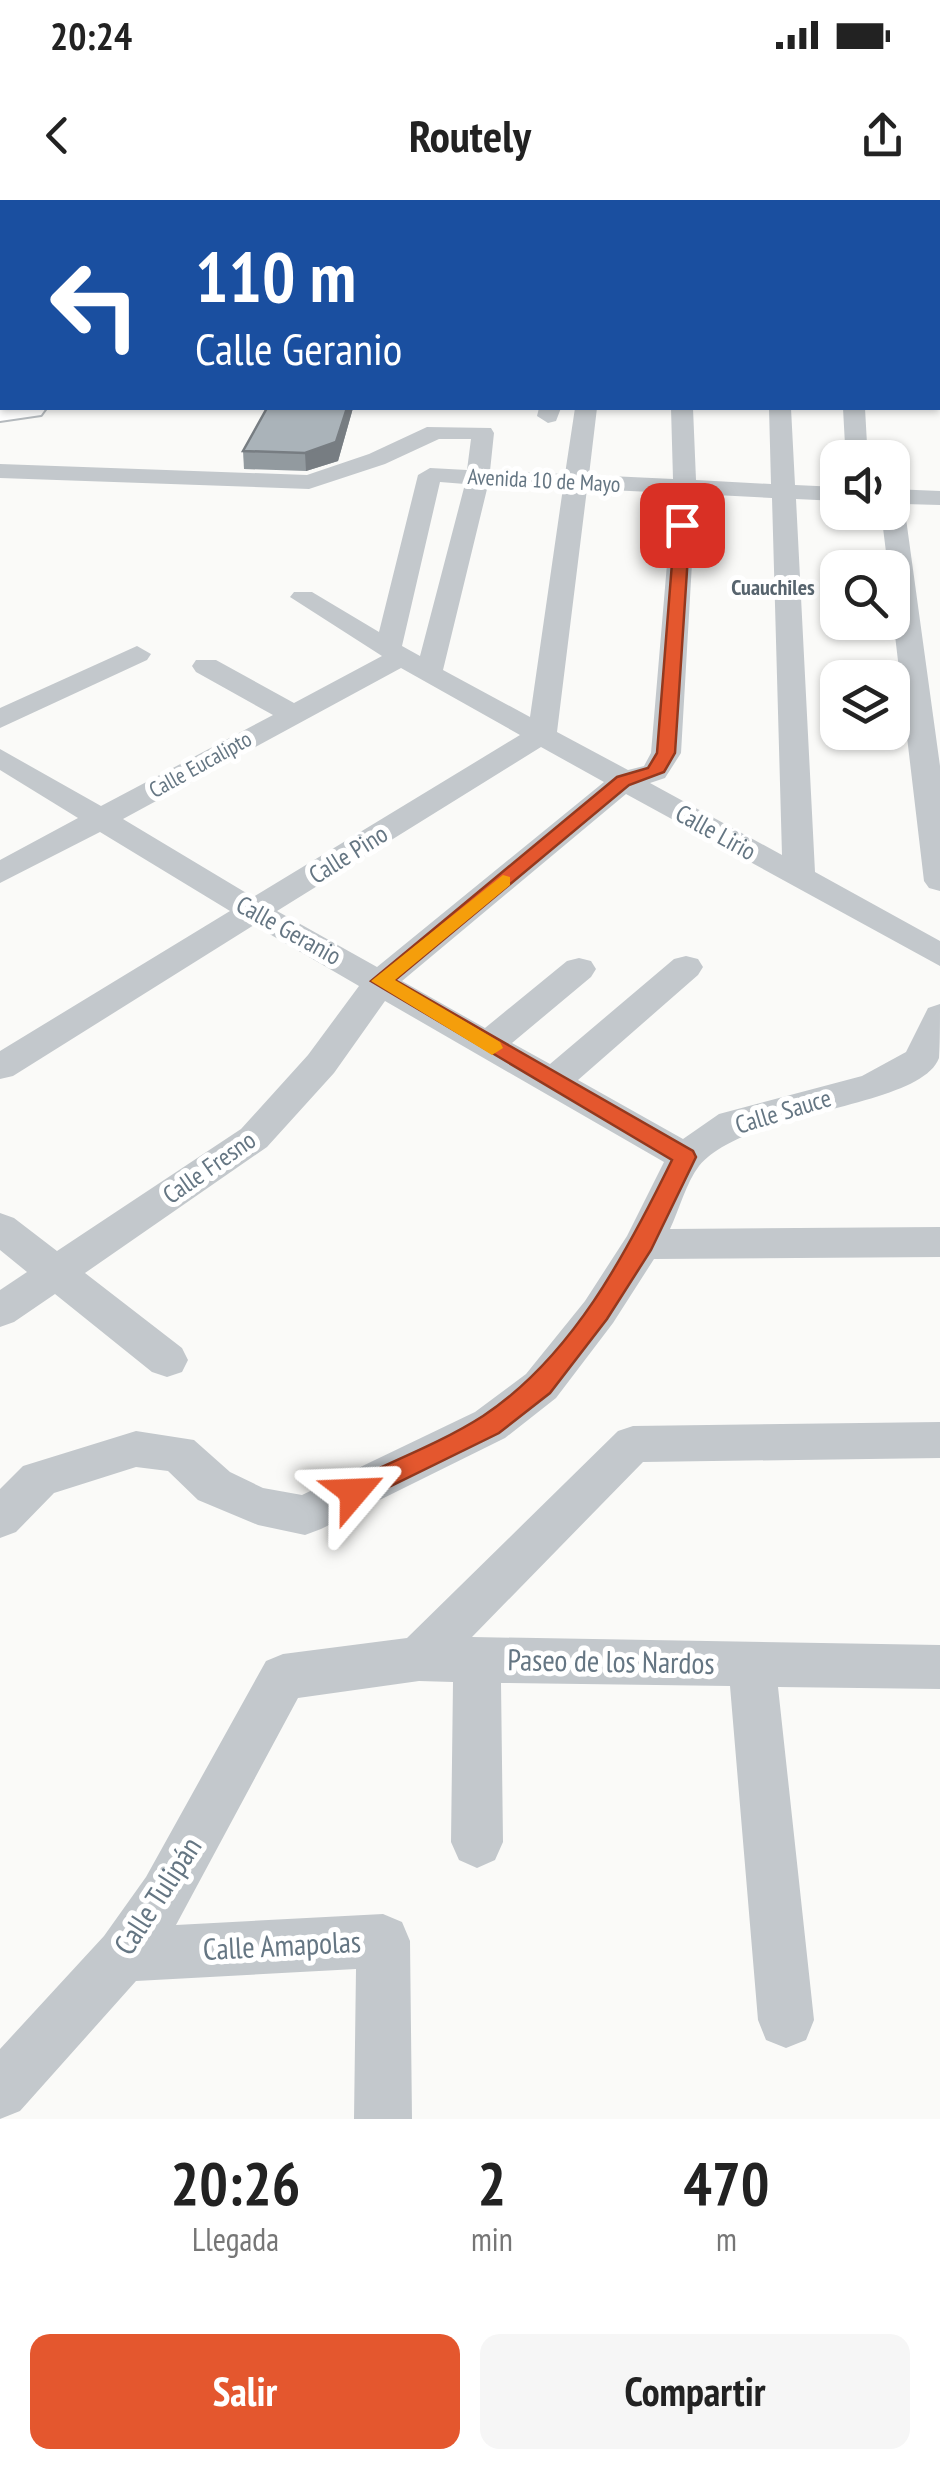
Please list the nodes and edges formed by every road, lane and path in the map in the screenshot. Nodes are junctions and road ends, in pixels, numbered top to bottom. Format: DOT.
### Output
graph roads {
  1 [pos="586,410"];
  2 [pos="679,410"];
  3 [pos="780,410"];
  4 [pos="854,410"];
  5 [pos="856,440"];
  6 [pos="0,471"];
  7 [pos="478,477"];
  8 [pos="578,482"];
  9 [pos="685,487"];
  10 [pos="784,491"];
  11 [pos="820,493"];
  12 [pos="940,498"];
  13 [pos="910,499"];
  14 [pos="896,530"];
  15 [pos="303,597"];
  16 [pos="394,653"];
  17 [pos="138,654"];
  18 [pos="206,666"];
  19 [pos="429,673"];
  20 [pos="292,714"];
  21 [pos="0,719"];
  22 [pos="542,734"];
  23 [pos="0,758"];
  24 [pos="623,781"];
  25 [pos="98,820"];
  26 [pos="0,872"];
  27 [pos="798,878"];
  28 [pos="940,881"];
  29 [pos="255,912"];
  30 [pos="940,955"];
  31 [pos="686,966"];
  32 [pos="579,969"];
  33 [pos="381,981"];
  34 [pos="940,1016"];
  35 [pos="487,1045"];
  36 [pos="0,1067"];
  37 [pos="555,1080"];
  38 [pos="685,1157"];
  39 [pos="0,1228"];
  40 [pos="940,1242"];
  41 [pos="643,1244"];
  42 [pos="54,1274"];
  43 [pos="0,1312"];
  44 [pos="167,1360"];
  45 [pos="940,1440"];
  46 [pos="0,1518"];
  47 [pos="419,1659"];
  48 [pos="477,1660"];
  49 [pos="752,1665"];
  50 [pos="940,1667"];
  51 [pos="283,1677"];
  52 [pos="477,1842"];
  53 [pos="123,1955"];
  54 [pos="786,2020"];
  55 [pos="0,2092"];
  56 [pos="383,2119"];
  1 -- 8 [label="street"];
  2 -- 9 [label="street, Calle Fresno"];
  3 -- 10 [label="street"];
  4 -- 5 [label="street"];
  6 -- 7 [label="street"];
  7 -- 8 [label="street, Avenida 10 de Mayo"];
  7 -- 16 [label="street, Avenida 10 de Mayo"];
  7 -- 19 [label="street"];
  8 -- 9 [label="street, Avenida 10 de Mayo"];
  8 -- 22 [label="street"];
  9 -- 10 [label="street, Avenida 10 de Mayo"];
  9 -- 24 [label="street, Calle Fresno"];
  10 -- 11 [label="street, Avenida 10 de Mayo"];
  10 -- 27 [label="street"];
  12 -- 13 [label="street"];
  14 -- 28 [label="street"];
  15 -- 16 [label="street, Calle Lirio"];
  16 -- 19 [label="street, Calle Lirio"];
  16 -- 20 [label="street, Calle Eucalipto"];
  17 -- 21 [label="street"];
  18 -- 20 [label="street"];
  19 -- 22 [label="street, Calle Lirio"];
  20 -- 25 [label="street, Calle Eucalipto"];
  22 -- 24 [label="street, Calle Lirio"];
  22 -- 29 [label="street, Calle Pino"];
  23 -- 25 [label="street, Calle Geranio"];
  24 -- 27 [label="street, Calle Lirio"];
  24 -- 33 [label="street, Calle Fresno"];
  25 -- 26 [label="street, Calle Eucalipto"];
  25 -- 29 [label="street, Calle Geranio"];
  27 -- 30 [label="street, Calle Lirio"];
  29 -- 33 [label="street, Calle Geranio"];
  29 -- 36 [label="street, Calle Pino"];
  31 -- 37 [label="street"];
  32 -- 35 [label="street"];
  33 -- 35 [label="street, Calle Geranio"];
  33 -- 42 [label="street, Calle Fresno"];
  34 -- 38 [label="street, Calle Sauce"];
  35 -- 37 [label="street, Calle Geranio"];
  37 -- 38 [label="street, Calle Geranio"];
  38 -- 41 [label="street, Calle Sauce"];
  39 -- 42 [label="street"];
  40 -- 41 [label="street"];
  41 -- 46 [label="street, Calle Sauce"];
  42 -- 43 [label="street, Calle Fresno"];
  42 -- 44 [label="street"];
  45 -- 47 [label="street"];
  47 -- 48 [label="street, Paseo de los Nardos"];
  47 -- 51 [label="street, Paseo de los Nardos"];
  48 -- 49 [label="street, Paseo de los Nardos"];
  48 -- 52 [label="street"];
  49 -- 50 [label="street, Paseo de los Nardos"];
  49 -- 54 [label="street"];
  51 -- 53 [label="street, Calle Tulipán"];
  53 -- 55 [label="street, Calle Tulipán"];
  53 -- 56 [label="street, Calle Amapolas"];
}
